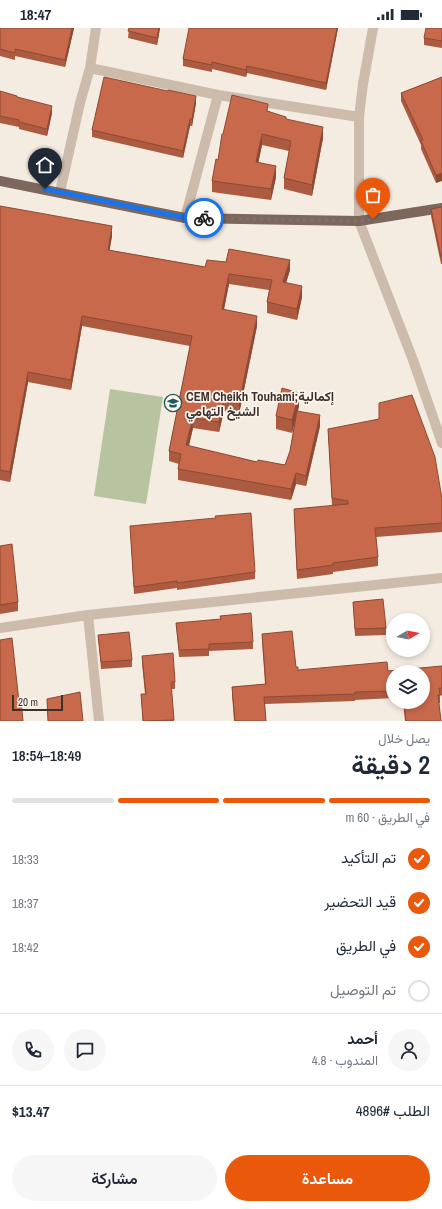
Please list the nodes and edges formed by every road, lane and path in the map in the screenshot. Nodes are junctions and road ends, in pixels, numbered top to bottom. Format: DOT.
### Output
graph roads {
  1 [pos="96,28"];
  2 [pos="373,28"];
  3 [pos="90,68"];
  4 [pos="218,95"];
  5 [pos="359,116"];
  6 [pos="0,180"];
  7 [pos="60,192"];
  8 [pos="442,208"];
  9 [pos="186,218"];
  10 [pos="359,221"];
  11 [pos="442,443"];
  12 [pos="442,578"];
  13 [pos="88,615"];
  14 [pos="0,628"];
  15 [pos="99,721"];
  1 -- 3 [label="street"];
  2 -- 5 [label="street"];
  3 -- 4 [label="street"];
  3 -- 7 [label="street"];
  4 -- 5 [label="street"];
  4 -- 9 [label="street"];
  5 -- 10 [label="street"];
  6 -- 7 [label="main road"];
  7 -- 9 [label="main road"];
  8 -- 10 [label="main road"];
  9 -- 10 [label="main road"];
  10 -- 11 [label="street"];
  12 -- 13 [label="street"];
  13 -- 14 [label="street"];
  13 -- 15 [label="street"];
}
